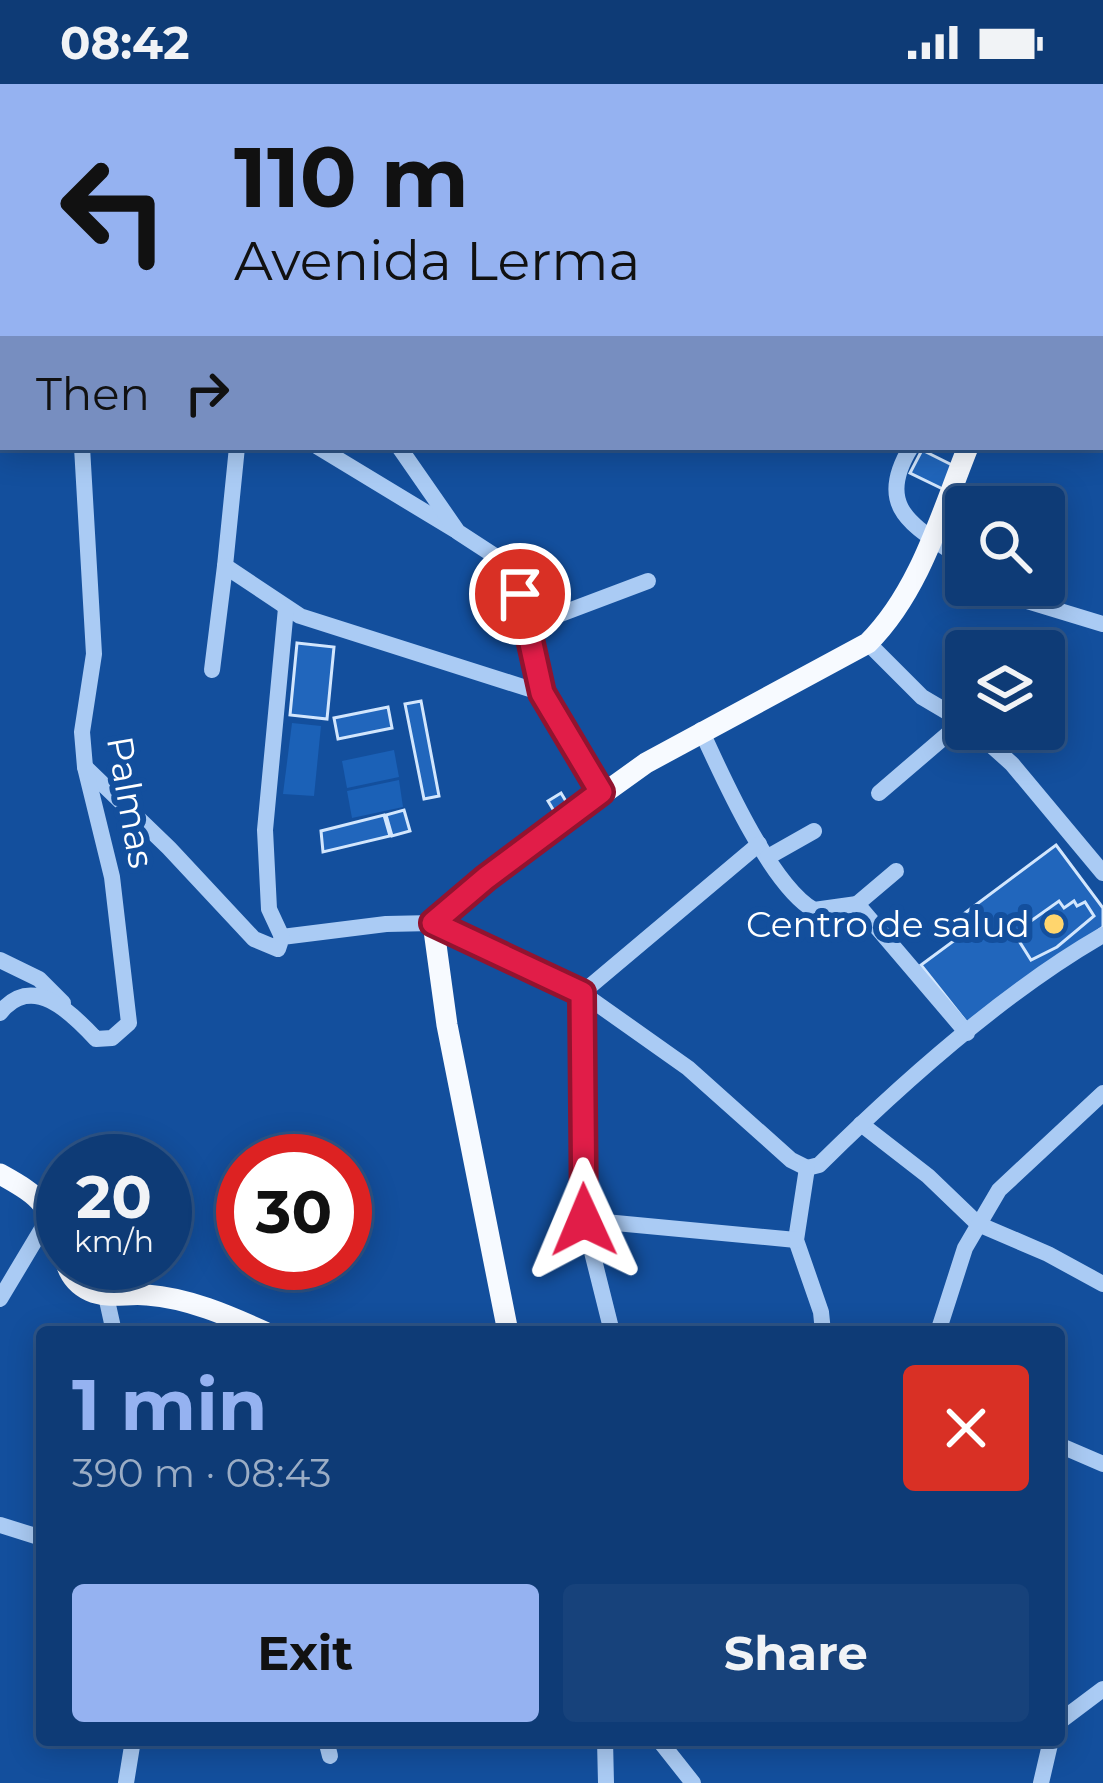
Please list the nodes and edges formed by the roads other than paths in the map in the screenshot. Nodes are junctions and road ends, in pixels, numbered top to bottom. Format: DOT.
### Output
graph roads {
  1 [pos="82,450"];
  2 [pos="237,450"];
  3 [pos="323,450"];
  4 [pos="402,450"];
  5 [pos="909,450"];
  6 [pos="967,450"];
  7 [pos="458,532"];
  8 [pos="932,536"];
  9 [pos="945,546"];
  10 [pos="225,566"];
  11 [pos="648,581"];
  12 [pos="1039,606"];
  13 [pos="286,608"];
  14 [pos="1103,624"];
  15 [pos="526,627"];
  16 [pos="868,643"];
  17 [pos="212,670"];
  18 [pos="542,693"];
  19 [pos="945,710"];
  20 [pos="701,730"];
  21 [pos="945,742"];
  22 [pos="997,750"];
  23 [pos="85,767"];
  24 [pos="601,792"];
  25 [pos="879,793"];
  26 [pos="814,831"];
  27 [pos="764,851"];
  28 [pos="896,871"];
  29 [pos="1103,873"];
  30 [pos="857,904"];
  31 [pos="433,923"];
  32 [pos="1103,935"];
  33 [pos="282,937"];
  34 [pos="0,960"];
  35 [pos="582,993"];
  36 [pos="0,1013"];
  37 [pos="71,1015"];
  38 [pos="968,1034"];
  39 [pos="1103,1094"];
  40 [pos="861,1124"];
  41 [pos="807,1168"];
  42 [pos="0,1174"];
  43 [pos="36,1197"];
  44 [pos="584,1220"];
  45 [pos="978,1224"];
  46 [pos="36,1239"];
  47 [pos="796,1240"];
  48 [pos="1103,1284"];
  49 [pos="93,1290"];
  50 [pos="106,1296"];
  51 [pos="0,1299"];
  52 [pos="113,1326"];
  53 [pos="250,1326"];
  54 [pos="507,1326"];
  55 [pos="610,1326"];
  56 [pos="822,1326"];
  57 [pos="940,1326"];
  58 [pos="1065,1448"];
  59 [pos="1103,1464"];
  60 [pos="0,1525"];
  61 [pos="36,1536"];
  62 [pos="1103,1689"];
  63 [pos="1065,1718"];
  64 [pos="132,1746"];
  65 [pos="605,1746"];
  66 [pos="663,1746"];
  67 [pos="1050,1746"];
  68 [pos="126,1783"];
  69 [pos="606,1783"];
  70 [pos="693,1783"];
  71 [pos="1041,1783"];
  1 -- 23 [label="street, Palmas"];
  2 -- 10 [label="street"];
  3 -- 7 [label="street"];
  4 -- 7 [label="street"];
  5 -- 8 [label="street"];
  6 -- 8 [label="main road"];
  7 -- 15 [label="street"];
  8 -- 9 [label="street"];
  8 -- 16 [label="main road"];
  10 -- 13 [label="street"];
  10 -- 17 [label="street"];
  11 -- 15 [label="street"];
  12 -- 14 [label="street"];
  13 -- 18 [label="street"];
  13 -- 33 [label="street"];
  15 -- 18 [label="street"];
  16 -- 19 [label="street"];
  16 -- 20 [label="main road"];
  18 -- 24 [label="street"];
  20 -- 24 [label="main road"];
  20 -- 27 [label="street"];
  21 -- 25 [label="street"];
  22 -- 29 [label="street"];
  23 -- 33 [label="street"];
  23 -- 37 [label="street, Palmas"];
  24 -- 31 [label="main road"];
  26 -- 27 [label="street"];
  27 -- 30 [label="street"];
  27 -- 35 [label="street"];
  28 -- 30 [label="street"];
  30 -- 38 [label="street"];
  31 -- 33 [label="street"];
  31 -- 35 [label="street"];
  31 -- 54 [label="main road"];
  32 -- 38 [label="street"];
  34 -- 37 [label="street, Palmas"];
  35 -- 41 [label="street"];
  35 -- 44 [label="street"];
  36 -- 37 [label="street, Palmas"];
  38 -- 40 [label="street"];
  39 -- 45 [label="street"];
  40 -- 41 [label="street"];
  40 -- 45 [label="street"];
  41 -- 47 [label="street"];
  42 -- 43 [label="main road"];
  44 -- 47 [label="street"];
  44 -- 55 [label="street"];
  45 -- 48 [label="street"];
  45 -- 57 [label="street"];
  46 -- 51 [label="street"];
  47 -- 56 [label="street"];
  49 -- 50 [label="main road"];
  50 -- 52 [label="street"];
  50 -- 53 [label="main road"];
  58 -- 59 [label="street"];
  60 -- 61 [label="street"];
  62 -- 63 [label="street"];
  64 -- 68 [label="street"];
  65 -- 69 [label="street"];
  66 -- 70 [label="street"];
  67 -- 71 [label="street"];
}
